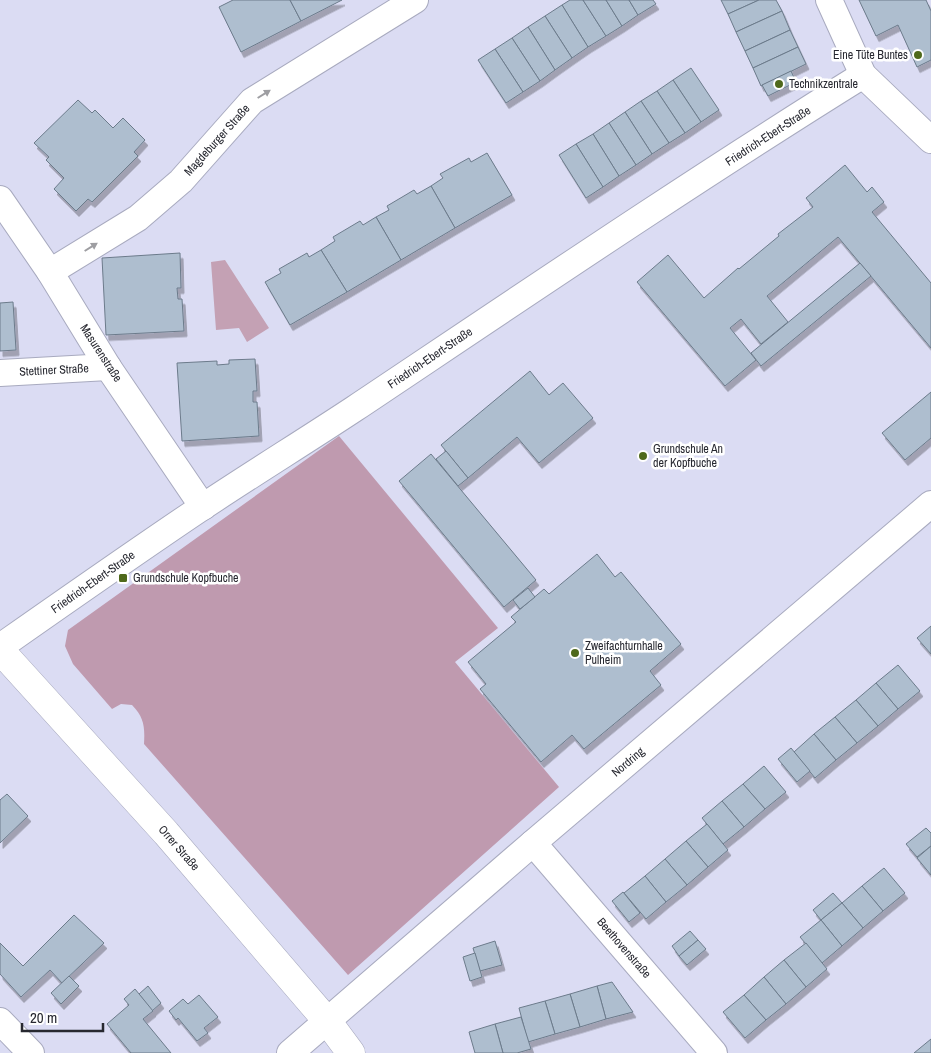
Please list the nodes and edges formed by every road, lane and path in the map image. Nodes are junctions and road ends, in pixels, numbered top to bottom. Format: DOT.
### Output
graph roads {
  1 [pos="415,0"];
  2 [pos="829,0"];
  3 [pos="863,75"];
  4 [pos="931,140"];
  5 [pos="0,199"];
  6 [pos="50,272"];
  7 [pos="108,367"];
  8 [pos="0,374"];
  9 [pos="931,504"];
  10 [pos="202,507"];
  11 [pos="0,648"];
  12 [pos="533,843"];
  13 [pos="0,1021"];
  14 [pos="328,1022"];
  15 [pos="31,1053"];
  16 [pos="290,1053"];
  17 [pos="351,1053"];
  18 [pos="714,1053"];
  6 -- 1 [label="street, Magdeburger Straße, one-way"];
  2 -- 3 [label="street"];
  3 -- 4 [label="street"];
  3 -- 10 [label="street, Friedrich-Ebert-Straße"];
  5 -- 6 [label="street, Masurenstraße"];
  6 -- 7 [label="street, Masurenstraße"];
  7 -- 8 [label="street, Stettiner Straße"];
  7 -- 10 [label="street, Masurenstraße"];
  9 -- 12 [label="street, Nordring"];
  10 -- 11 [label="street, Friedrich-Ebert-Straße"];
  11 -- 14 [label="street, Orrer Straße"];
  12 -- 14 [label="street, Nordring"];
  12 -- 18 [label="street, Beethovenstraße"];
  13 -- 15 [label="street"];
  14 -- 16 [label="street, Nordring"];
  14 -- 17 [label="street, Orrer Straße"];
}
